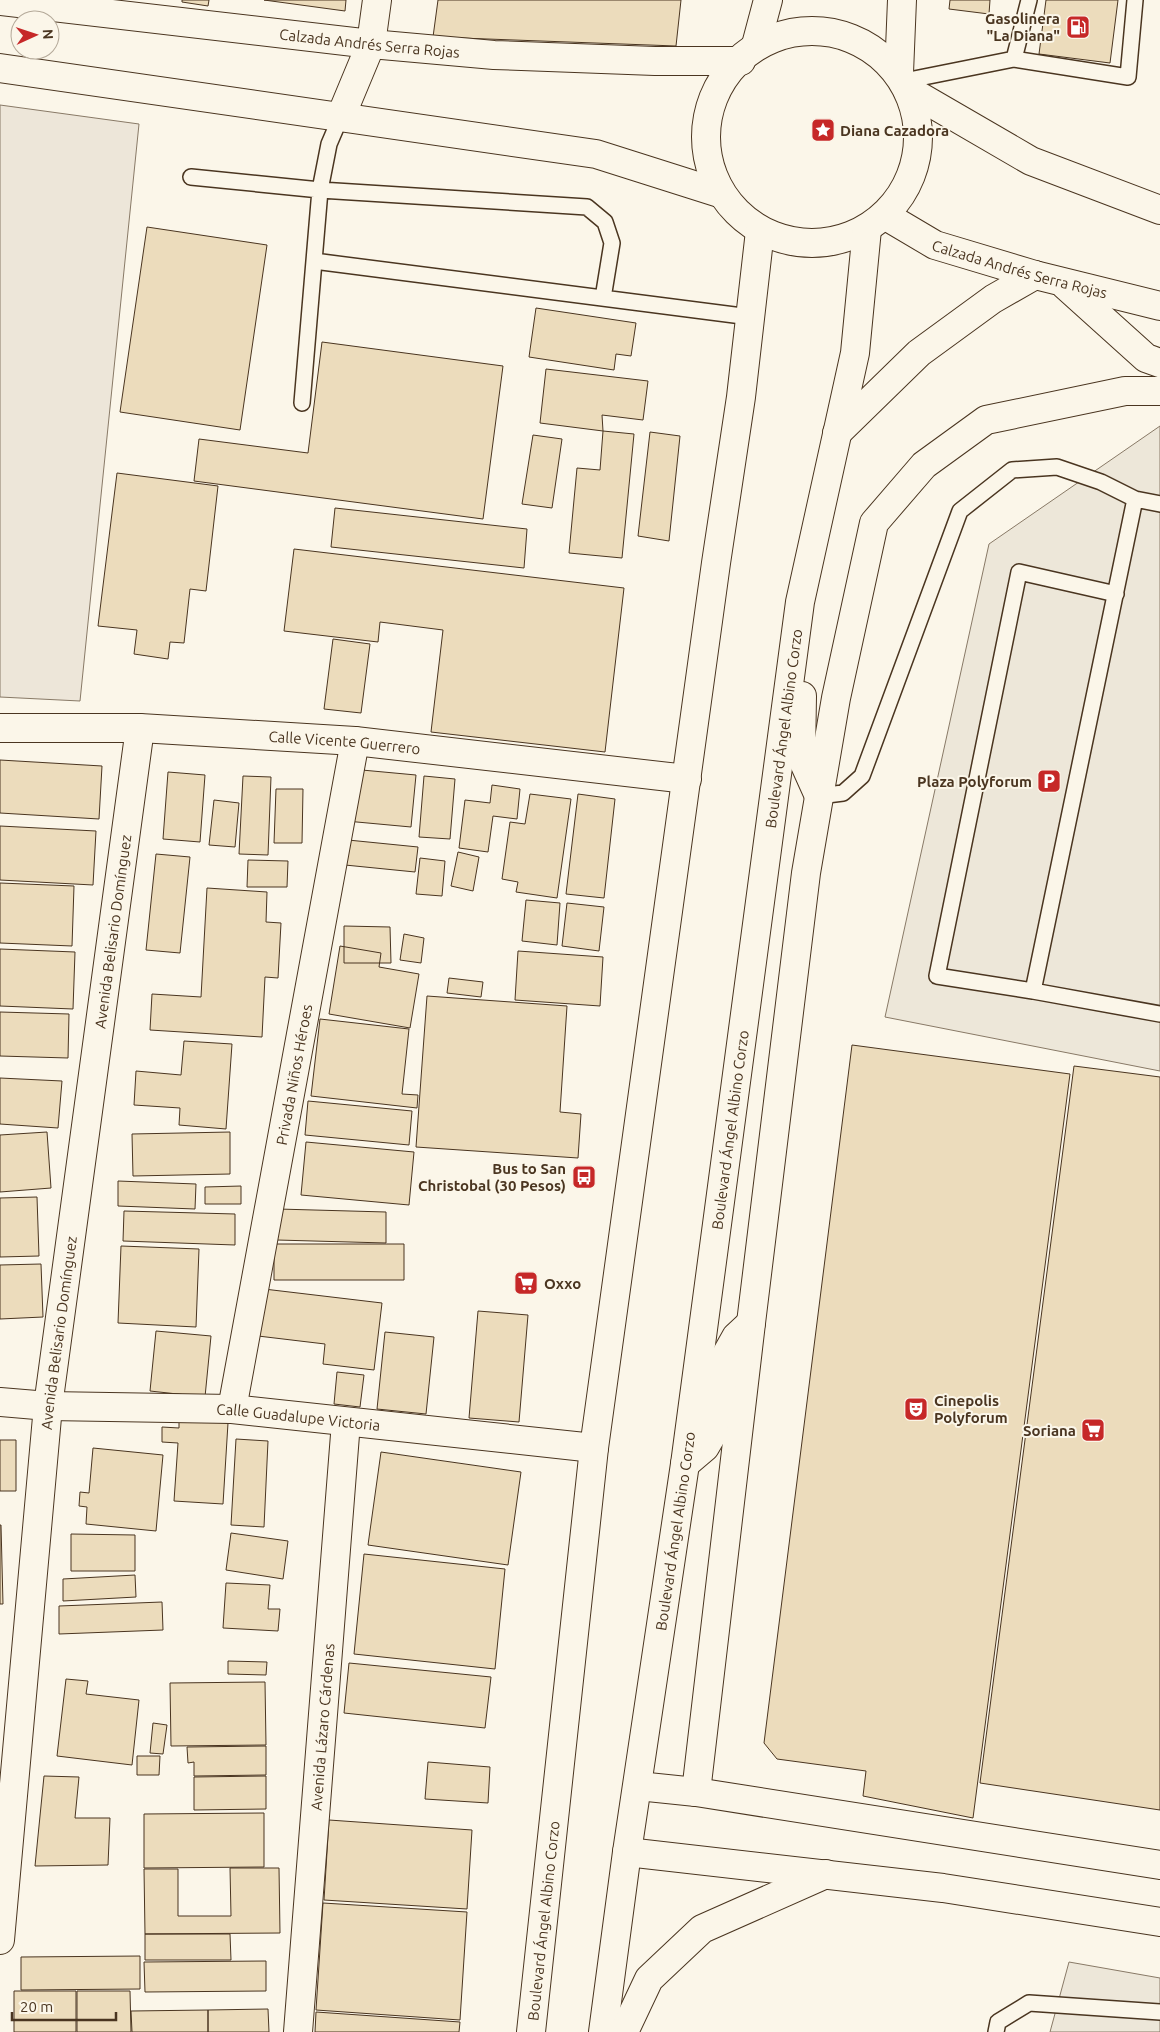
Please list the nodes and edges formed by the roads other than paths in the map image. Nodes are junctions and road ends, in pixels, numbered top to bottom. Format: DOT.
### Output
graph roads {
  1 [pos="377,0"];
  2 [pos="768,0"];
  3 [pos="902,0"];
  4 [pos="1029,0"];
  5 [pos="1135,0"];
  6 [pos="0,1"];
  7 [pos="371,44"];
  8 [pos="748,53"];
  9 [pos="1014,60"];
  10 [pos="0,68"];
  11 [pos="903,81"];
  12 [pos="341,116"];
  13 [pos="191,177"];
  14 [pos="320,190"];
  15 [pos="719,193"];
  16 [pos="1160,210"];
  17 [pos="876,223"];
  18 [pos="760,231"];
  19 [pos="314,261"];
  20 [pos="1035,275"];
  21 [pos="1062,282"];
  22 [pos="603,298"];
  23 [pos="1160,306"];
  24 [pos="750,317"];
  25 [pos="1160,363"];
  26 [pos="1160,391"];
  27 [pos="302,403"];
  28 [pos="837,433"];
  29 [pos="1135,499"];
  30 [pos="1160,504"];
  31 [pos="1116,594"];
  32 [pos="794,642"];
  33 [pos="0,728"];
  34 [pos="140,728"];
  35 [pos="355,741"];
  36 [pos="687,779"];
  37 [pos="819,796"];
  38 [pos="1033,991"];
  39 [pos="1160,1014"];
  40 [pos="751,1323"];
  41 [pos="0,1402"];
  42 [pos="48,1406"];
  43 [pos="232,1409"];
  44 [pos="346,1422"];
  45 [pos="594,1448"];
  46 [pos="685,1464"];
  47 [pos="638,1786"];
  48 [pos="696,1792"];
  49 [pos="627,1852"];
  50 [pos="1160,1865"];
  51 [pos="826,1874"];
  52 [pos="1160,1922"];
  53 [pos="0,1940"];
  54 [pos="1160,2012"];
  55 [pos="298,2032"];
  56 [pos="531,2032"];
  57 [pos="603,2032"];
  58 [pos="624,2032"];
  59 [pos="996,2032"];
  1 -- 7 [label="main road"];
  2 -- 8 [label="main road"];
  3 -- 11 [label="main road"];
  4 -- 9 [label="lane"];
  5 -- 9 [label="lane"];
  6 -- 7 [label="main road, Calzada Andrés Serra Rojas"];
  7 -- 8 [label="main road, Calzada Andrés Serra Rojas"];
  7 -- 12 [label="main road"];
  8 -- 11 [label="main road"];
  8 -- 15 [label="main road"];
  9 -- 11 [label="lane"];
  10 -- 12 [label="main road"];
  11 -- 16 [label="main road"];
  11 -- 17 [label="main road"];
  12 -- 14 [label="lane"];
  12 -- 15 [label="main road"];
  13 -- 14 [label="lane"];
  14 -- 19 [label="lane"];
  14 -- 22 [label="lane"];
  15 -- 18 [label="main road"];
  17 -- 18 [label="main road"];
  17 -- 20 [label="main road, Calzada Andrés Serra Rojas"];
  17 -- 28 [label="main road, Boulevard Ángel Albino Corzo"];
  18 -- 24 [label="main road, Boulevard Ángel Albino Corzo"];
  19 -- 22 [label="lane"];
  19 -- 27 [label="lane"];
  20 -- 21 [label="main road, Calzada Andrés Serra Rojas"];
  20 -- 28 [label="main road"];
  21 -- 23 [label="main road, Calzada Andrés Serra Rojas"];
  21 -- 25 [label="main road"];
  22 -- 24 [label="lane"];
  24 -- 36 [label="main road, Boulevard Ángel Albino Corzo"];
  26 -- 37 [label="main road"];
  28 -- 32 [label="main road, Boulevard Ángel Albino Corzo"];
  29 -- 30 [label="lane"];
  29 -- 31 [label="lane"];
  29 -- 37 [label="lane"];
  31 -- 38 [label="lane"];
  31 -- 38 [label="lane"];
  32 -- 37 [label="main road"];
  32 -- 46 [label="main road, Boulevard Ángel Albino Corzo"];
  33 -- 34 [label="main road, Calle Vicente Guerrero"];
  34 -- 35 [label="main road, Calle Vicente Guerrero"];
  34 -- 42 [label="main road, Avenida Belisario Domínguez"];
  35 -- 36 [label="main road, Calle Vicente Guerrero"];
  35 -- 43 [label="main road, Privada Niños Héroes"];
  36 -- 45 [label="main road, Boulevard Ángel Albino Corzo"];
  37 -- 40 [label="main road"];
  38 -- 39 [label="lane"];
  40 -- 46 [label="main road"];
  40 -- 48 [label="main road"];
  41 -- 42 [label="main road, Calle Guadalupe Victoria"];
  42 -- 43 [label="main road, Calle Guadalupe Victoria"];
  42 -- 53 [label="main road, Avenida Belisario Domínguez"];
  43 -- 44 [label="main road, Calle Guadalupe Victoria"];
  44 -- 45 [label="main road, Calle Guadalupe Victoria"];
  44 -- 55 [label="main road, Avenida Lázaro Cárdenas"];
  45 -- 56 [label="main road, Boulevard Ángel Albino Corzo"];
  46 -- 47 [label="main road, Boulevard Ángel Albino Corzo"];
  47 -- 48 [label="main road"];
  47 -- 49 [label="main road, Boulevard Ángel Albino Corzo"];
  48 -- 50 [label="main road"];
  49 -- 51 [label="main road"];
  49 -- 57 [label="main road, Boulevard Ángel Albino Corzo"];
  51 -- 52 [label="main road"];
  51 -- 58 [label="main road"];
  54 -- 59 [label="lane"];
}
